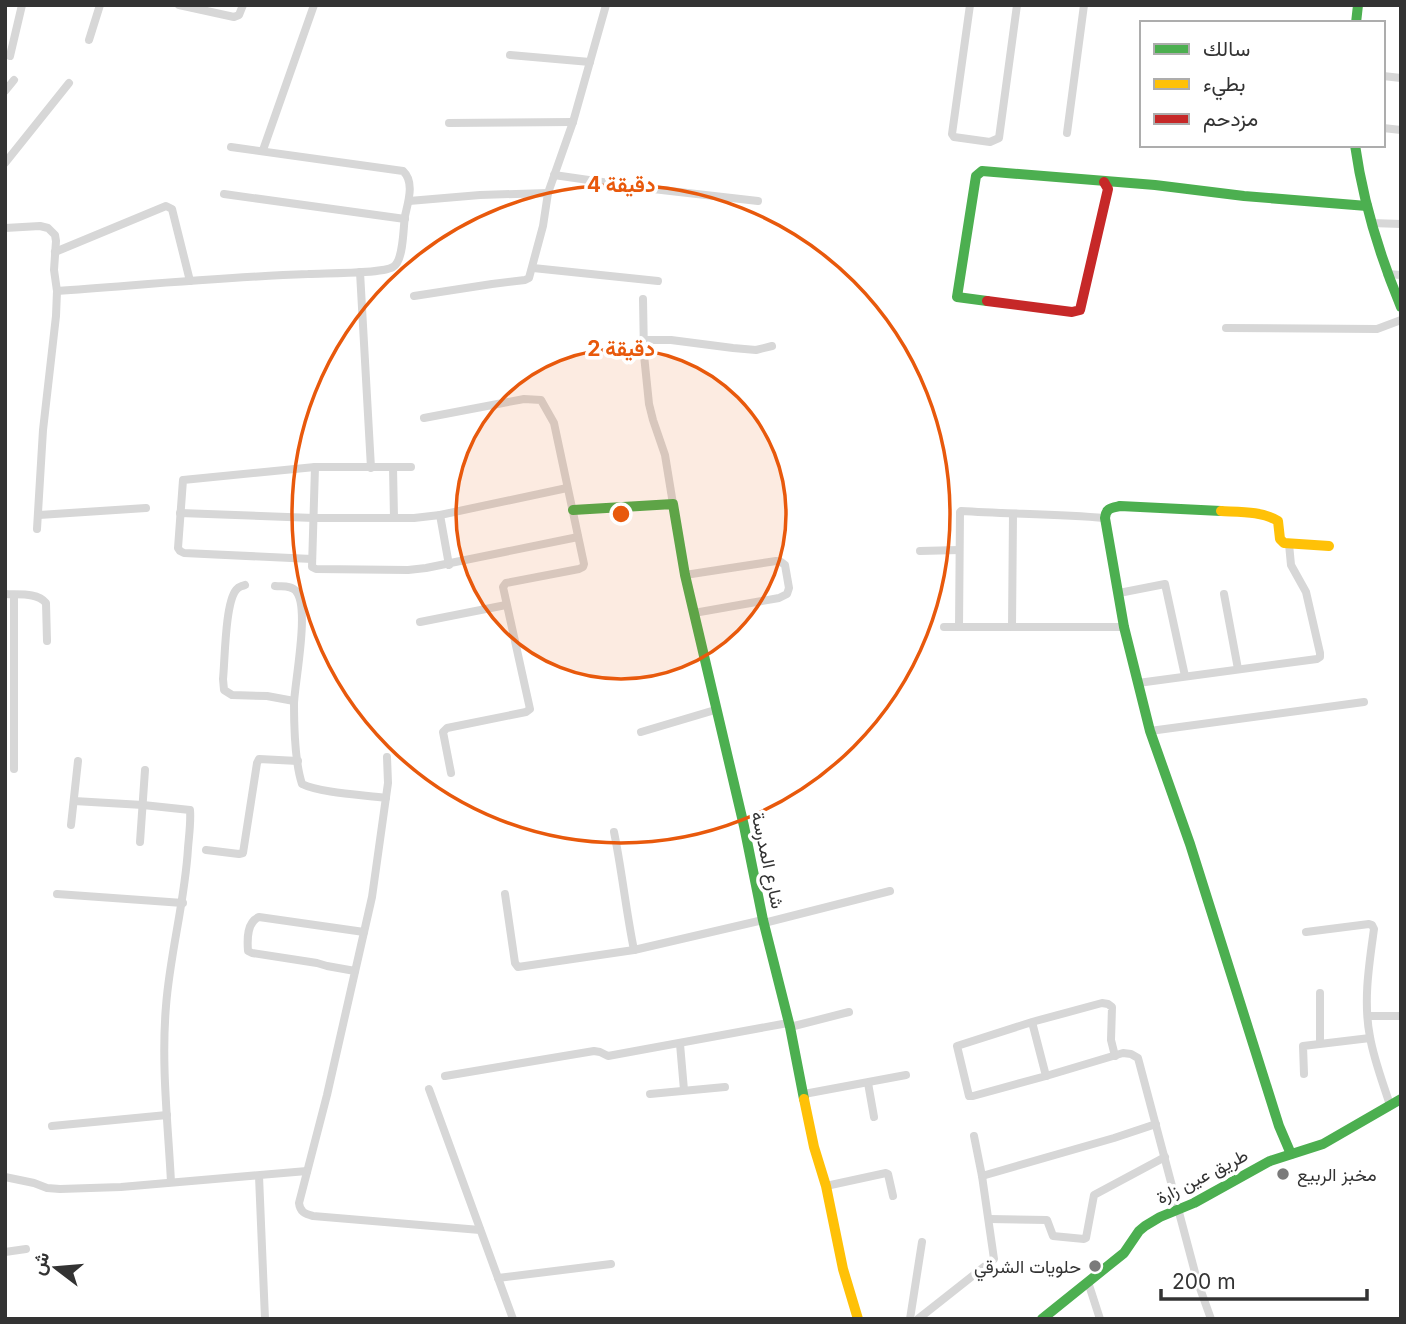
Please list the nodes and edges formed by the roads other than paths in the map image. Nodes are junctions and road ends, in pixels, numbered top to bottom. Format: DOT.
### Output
graph roads {
  1 [pos="22,5"];
  2 [pos="100,5"];
  3 [pos="179,5"];
  4 [pos="243,5"];
  5 [pos="314,5"];
  6 [pos="606,5"];
  7 [pos="971,5"];
  8 [pos="1017,5"];
  9 [pos="1084,5"];
  10 [pos="89,40"];
  11 [pos="510,55"];
  12 [pos="10,56"];
  13 [pos="590,62"];
  14 [pos="13,80"];
  15 [pos="69,83"];
  16 [pos="5,91"];
  17 [pos="573,122"];
  18 [pos="449,123"];
  19 [pos="1067,133"];
  20 [pos="231,147"];
  21 [pos="1355,147"];
  22 [pos="263,150"];
  23 [pos="5,163"];
  24 [pos="554,175"];
  25 [pos="1104,181"];
  26 [pos="548,193"];
  27 [pos="224,194"];
  28 [pos="409,201"];
  29 [pos="758,201"];
  30 [pos="1367,206"];
  31 [pos="405,219"];
  32 [pos="1371,223"];
  33 [pos="1401,224"];
  34 [pos="5,228"];
  35 [pos="55,251"];
  36 [pos="533,268"];
  37 [pos="360,272"];
  38 [pos="1387,274"];
  39 [pos="1401,275"];
  40 [pos="190,281"];
  41 [pos="658,281"];
  42 [pos="57,291"];
  43 [pos="414,296"];
  44 [pos="643,299"];
  45 [pos="1401,307"];
  46 [pos="1401,320"];
  47 [pos="1226,328"];
  48 [pos="644,340"];
  49 [pos="772,346"];
  50 [pos="424,418"];
  51 [pos="315,467"];
  52 [pos="393,467"];
  53 [pos="411,467"];
  54 [pos="370,468"];
  55 [pos="567,488"];
  56 [pos="673,504"];
  57 [pos="146,508"];
  58 [pos="573,510"];
  59 [pos="180,513"];
  60 [pos="1013,514"];
  61 [pos="38,515"];
  62 [pos="440,515"];
  63 [pos="314,518"];
  64 [pos="394,518"];
  65 [pos="1105,518"];
  66 [pos="37,529"];
  67 [pos="578,537"];
  68 [pos="1289,544"];
  69 [pos="1329,546"];
  70 [pos="959,550"];
  71 [pos="920,551"];
  72 [pos="312,559"];
  73 [pos="449,565"];
  74 [pos="685,575"];
  75 [pos="245,585"];
  76 [pos="275,586"];
  77 [pos="1119,593"];
  78 [pos="1224,594"];
  79 [pos="10,595"];
  80 [pos="506,605"];
  81 [pos="694,613"];
  82 [pos="420,622"];
  83 [pos="944,627"];
  84 [pos="959,627"];
  85 [pos="1012,627"];
  86 [pos="1125,627"];
  87 [pos="47,641"];
  88 [pos="1238,669"];
  89 [pos="1185,676"];
  90 [pos="1138,683"];
  91 [pos="294,701"];
  92 [pos="1364,702"];
  93 [pos="9,707"];
  94 [pos="715,710"];
  95 [pos="1150,731"];
  96 [pos="641,732"];
  97 [pos="387,757"];
  98 [pos="78,761"];
  99 [pos="298,761"];
  100 [pos="14,769"];
  101 [pos="145,770"];
  102 [pos="451,773"];
  103 [pos="386,798"];
  104 [pos="74,801"];
  105 [pos="143,806"];
  106 [pos="71,825"];
  107 [pos="614,832"];
  108 [pos="140,842"];
  109 [pos="206,850"];
  110 [pos="890,891"];
  111 [pos="57,894"];
  112 [pos="505,894"];
  113 [pos="183,903"];
  114 [pos="764,922"];
  115 [pos="364,932"];
  116 [pos="1306,932"];
  117 [pos="634,950"];
  118 [pos="355,971"];
  119 [pos="1320,993"];
  120 [pos="849,1012"];
  121 [pos="1368,1016"];
  122 [pos="1401,1016"];
  123 [pos="1032,1022"];
  124 [pos="789,1025"];
  125 [pos="1370,1038"];
  126 [pos="1320,1043"];
  127 [pos="680,1044"];
  128 [pos="1115,1056"];
  129 [pos="1304,1074"];
  130 [pos="906,1075"];
  131 [pos="445,1076"];
  132 [pos="1046,1076"];
  133 [pos="868,1083"];
  134 [pos="725,1087"];
  135 [pos="429,1089"];
  136 [pos="684,1090"];
  137 [pos="650,1094"];
  138 [pos="804,1094"];
  139 [pos="1401,1099"];
  140 [pos="1390,1105"];
  141 [pos="167,1115"];
  142 [pos="874,1118"];
  143 [pos="1156,1124"];
  144 [pos="52,1126"];
  145 [pos="974,1136"];
  146 [pos="1291,1154"];
  147 [pos="1164,1157"];
  148 [pos="307,1171"];
  149 [pos="258,1176"];
  150 [pos="982,1176"];
  151 [pos="5,1177"];
  152 [pos="171,1182"];
  153 [pos="826,1186"];
  154 [pos="893,1196"];
  155 [pos="1178,1209"];
  156 [pos="989,1219"];
  157 [pos="480,1230"];
  158 [pos="922,1242"];
  159 [pos="26,1249"];
  160 [pos="5,1252"];
  161 [pos="611,1264"];
  162 [pos="499,1278"];
  163 [pos="1088,1282"];
  164 [pos="265,1319"];
  165 [pos="513,1319"];
  166 [pos="858,1319"];
  167 [pos="910,1319"];
  168 [pos="918,1319"];
  169 [pos="1042,1319"];
  170 [pos="1100,1319"];
  171 [pos="1211,1319"];
  1 -- 12 [label="street"];
  2 -- 10 [label="street"];
  3 -- 4 [label="street"];
  5 -- 22 [label="street"];
  6 -- 13 [label="street"];
  7 -- 8 [label="street"];
  9 -- 19 [label="street"];
  11 -- 13 [label="street"];
  13 -- 17 [label="street"];
  14 -- 16 [label="street"];
  15 -- 23 [label="street"];
  17 -- 18 [label="street"];
  17 -- 24 [label="street"];
  20 -- 22 [label="street"];
  21 -- 30 [label="street"];
  22 -- 28 [label="street"];
  24 -- 26 [label="street"];
  24 -- 29 [label="street"];
  25 -- 25 [label="street"];
  25 -- 30 [label="street"];
  26 -- 28 [label="street"];
  26 -- 36 [label="street"];
  27 -- 31 [label="street"];
  28 -- 31 [label="street"];
  30 -- 32 [label="street"];
  31 -- 37 [label="street"];
  32 -- 33 [label="street"];
  32 -- 38 [label="street"];
  34 -- 35 [label="street"];
  35 -- 40 [label="street"];
  35 -- 42 [label="street"];
  36 -- 41 [label="street"];
  36 -- 43 [label="street"];
  37 -- 40 [label="street"];
  37 -- 54 [label="street"];
  38 -- 39 [label="street"];
  38 -- 45 [label="street"];
  40 -- 42 [label="street"];
  42 -- 61 [label="street"];
  44 -- 48 [label="street"];
  46 -- 47 [label="street"];
  48 -- 49 [label="street"];
  48 -- 56 [label="street"];
  50 -- 55 [label="street"];
  51 -- 54 [label="street"];
  51 -- 59 [label="street"];
  51 -- 63 [label="street"];
  52 -- 53 [label="street"];
  52 -- 54 [label="street"];
  52 -- 64 [label="street"];
  55 -- 58 [label="street"];
  55 -- 62 [label="street"];
  56 -- 58 [label="street"];
  56 -- 74 [label="street, شارع المدرسة"];
  57 -- 61 [label="street"];
  58 -- 67 [label="street"];
  59 -- 63 [label="street"];
  59 -- 72 [label="street"];
  60 -- 65 [label="street"];
  60 -- 70 [label="street"];
  60 -- 85 [label="street"];
  61 -- 66 [label="street"];
  62 -- 64 [label="street"];
  62 -- 73 [label="street"];
  63 -- 64 [label="street"];
  63 -- 72 [label="street"];
  65 -- 68 [label="street"];
  65 -- 77 [label="street"];
  67 -- 73 [label="street"];
  67 -- 80 [label="street"];
  68 -- 69 [label="street"];
  68 -- 88 [label="street"];
  70 -- 71 [label="street"];
  70 -- 84 [label="street"];
  72 -- 73 [label="street"];
  74 -- 81 [label="street, شارع المدرسة"];
  74 -- 81 [label="street"];
  75 -- 91 [label="street"];
  76 -- 91 [label="street"];
  77 -- 86 [label="street"];
  77 -- 89 [label="street"];
  78 -- 88 [label="street"];
  79 -- 87 [label="street"];
  79 -- 93 [label="street"];
  80 -- 82 [label="street"];
  80 -- 102 [label="street"];
  81 -- 94 [label="street, شارع المدرسة"];
  83 -- 84 [label="street"];
  84 -- 85 [label="street"];
  85 -- 86 [label="street"];
  86 -- 90 [label="street"];
  88 -- 89 [label="street"];
  89 -- 90 [label="street"];
  90 -- 95 [label="street"];
  91 -- 99 [label="street"];
  92 -- 95 [label="street"];
  93 -- 100 [label="street"];
  94 -- 96 [label="street"];
  94 -- 114 [label="street, شارع المدرسة"];
  95 -- 146 [label="street"];
  97 -- 103 [label="street"];
  98 -- 104 [label="street"];
  99 -- 103 [label="street"];
  99 -- 109 [label="street"];
  101 -- 105 [label="street"];
  103 -- 115 [label="street"];
  104 -- 105 [label="street"];
  104 -- 106 [label="street"];
  105 -- 108 [label="street"];
  105 -- 113 [label="street"];
  107 -- 117 [label="street"];
  110 -- 114 [label="street"];
  111 -- 113 [label="street"];
  112 -- 117 [label="street"];
  113 -- 141 [label="street"];
  114 -- 117 [label="street"];
  114 -- 124 [label="street, شارع المدرسة"];
  115 -- 118 [label="street"];
  115 -- 118 [label="street"];
  116 -- 121 [label="street"];
  118 -- 148 [label="street"];
  119 -- 126 [label="street"];
  120 -- 124 [label="street"];
  121 -- 122 [label="street"];
  121 -- 125 [label="street"];
  123 -- 128 [label="street"];
  123 -- 132 [label="street"];
  123 -- 132 [label="street"];
  124 -- 127 [label="street"];
  124 -- 138 [label="street, شارع المدرسة"];
  125 -- 126 [label="street"];
  125 -- 140 [label="street"];
  126 -- 129 [label="street"];
  127 -- 131 [label="street"];
  127 -- 136 [label="street"];
  128 -- 132 [label="street"];
  128 -- 143 [label="street"];
  130 -- 133 [label="street"];
  133 -- 138 [label="street"];
  133 -- 142 [label="street"];
  134 -- 136 [label="street"];
  135 -- 157 [label="street"];
  136 -- 137 [label="street"];
  138 -- 153 [label="street, شارع المدرسة"];
  139 -- 140 [label="street, طريق عين زارة"];
  140 -- 146 [label="street, طريق عين زارة"];
  141 -- 144 [label="street"];
  141 -- 152 [label="street"];
  143 -- 147 [label="street"];
  143 -- 150 [label="street"];
  145 -- 150 [label="street"];
  146 -- 155 [label="street, طريق عين زارة"];
  147 -- 155 [label="street"];
  147 -- 156 [label="street"];
  148 -- 149 [label="street"];
  148 -- 157 [label="street"];
  149 -- 152 [label="street"];
  149 -- 164 [label="street"];
  150 -- 156 [label="street"];
  151 -- 152 [label="street"];
  153 -- 154 [label="street"];
  153 -- 166 [label="street, شارع المدرسة"];
  155 -- 163 [label="street, طريق عين زارة"];
  155 -- 171 [label="street"];
  156 -- 168 [label="street"];
  157 -- 162 [label="street"];
  158 -- 167 [label="street"];
  159 -- 160 [label="street"];
  161 -- 162 [label="street"];
  162 -- 165 [label="street"];
  163 -- 169 [label="street, طريق عين زارة"];
  163 -- 170 [label="street"];
}
